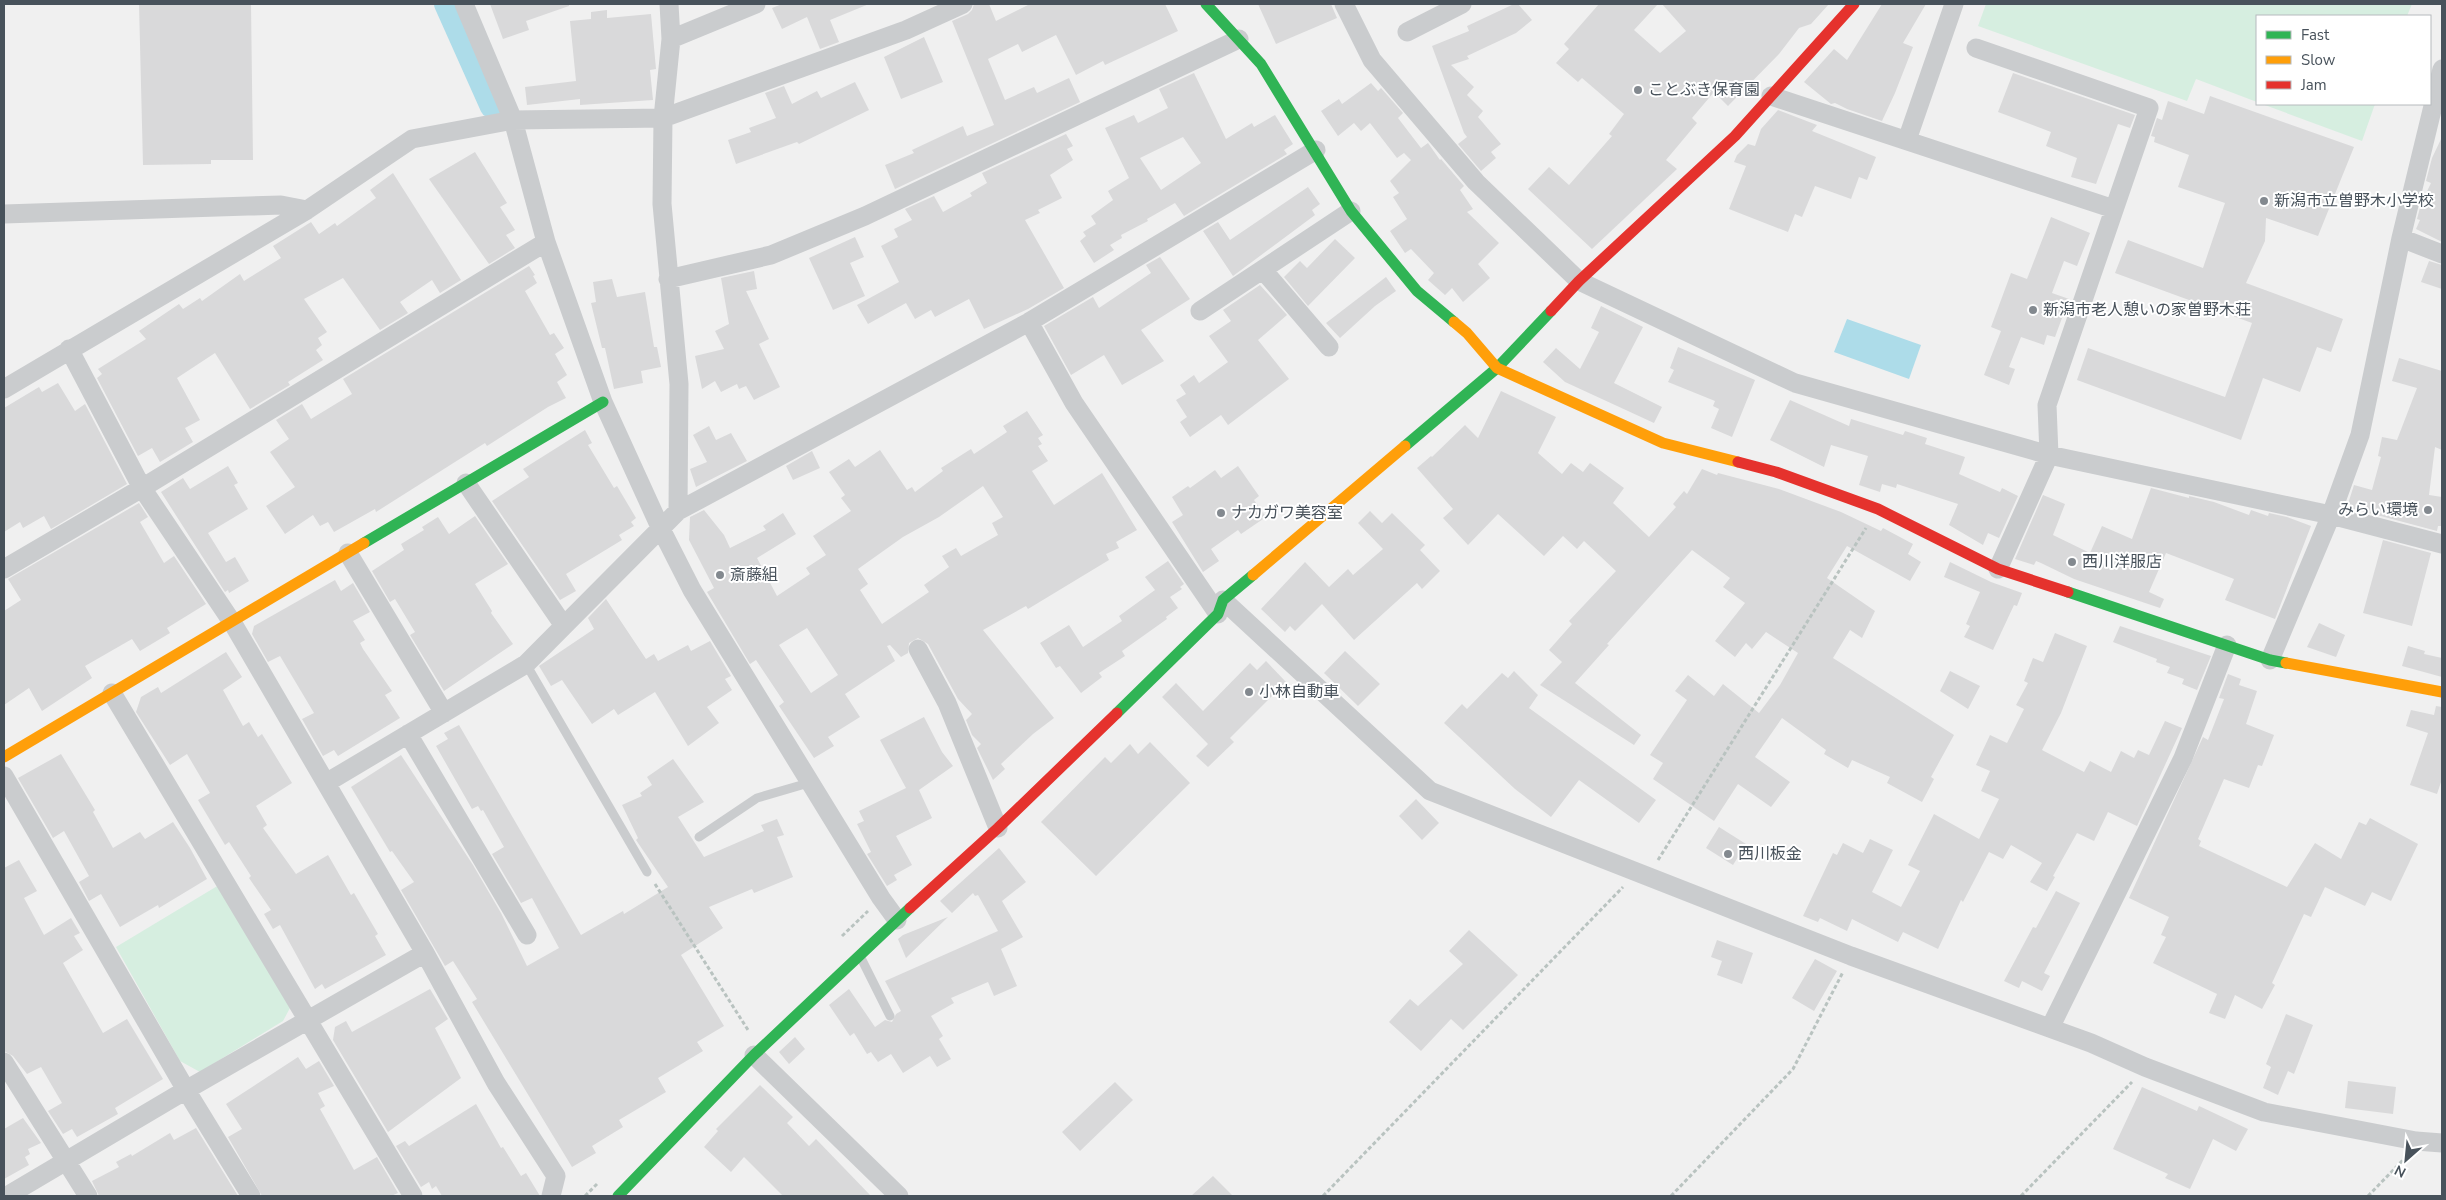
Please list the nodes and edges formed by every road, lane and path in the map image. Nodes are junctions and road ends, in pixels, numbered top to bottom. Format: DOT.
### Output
graph roads {
  1 [pos="464,4"];
  2 [pos="669,4"];
  3 [pos="756,4"];
  4 [pos="963,4"];
  5 [pos="1206,4"];
  6 [pos="1344,4"];
  7 [pos="1462,4"];
  8 [pos="1854,4"];
  9 [pos="1954,4"];
  10 [pos="1407,32"];
  11 [pos="1239,39"];
  12 [pos="671,40"];
  13 [pos="1976,48"];
  14 [pos="2442,69"];
  15 [pos="1771,96"];
  16 [pos="663,118"];
  17 [pos="513,120"];
  18 [pos="1907,140"];
  19 [pos="1316,150"];
  20 [pos="2114,208"];
  21 [pos="307,210"];
  22 [pos="1351,211"];
  23 [pos="4,214"];
  24 [pos="2401,238"];
  25 [pos="546,242"];
  26 [pos="2442,254"];
  27 [pos="1263,270"];
  28 [pos="668,279"];
  29 [pos="1579,281"];
  30 [pos="1200,310"];
  31 [pos="1028,322"];
  32 [pos="1329,346"];
  33 [pos="69,349"];
  34 [pos="1497,368"];
  35 [pos="4,389"];
  36 [pos="602,402"];
  37 [pos="2049,454"];
  38 [pos="466,483"];
  39 [pos="142,488"];
  40 [pos="1878,509"];
  41 [pos="678,510"];
  42 [pos="2331,515"];
  43 [pos="660,527"];
  44 [pos="2442,544"];
  45 [pos="348,553"];
  46 [pos="4,569"];
  47 [pos="1998,569"];
  48 [pos="1220,607"];
  49 [pos="232,622"];
  50 [pos="564,626"];
  51 [pos="2227,645"];
  52 [pos="918,649"];
  53 [pos="2270,660"];
  54 [pos="526,664"];
  55 [pos="2442,692"];
  56 [pos="112,693"];
  57 [pos="444,713"];
  58 [pos="408,734"];
  59 [pos="4,757"];
  60 [pos="4,776"];
  61 [pos="812,782"];
  62 [pos="326,783"];
  63 [pos="998,828"];
  64 [pos="699,837"];
  65 [pos="647,872"];
  66 [pos="1648,876"];
  67 [pos="897,920"];
  68 [pos="527,935"];
  69 [pos="425,953"];
  70 [pos="860,956"];
  71 [pos="1851,956"];
  72 [pos="890,1016"];
  73 [pos="310,1021"];
  74 [pos="2050,1028"];
  75 [pos="748,1029"];
  76 [pos="754,1055"];
  77 [pos="4,1062"];
  78 [pos="2145,1067"];
  79 [pos="186,1090"];
  80 [pos="2416,1141"];
  81 [pos="2442,1144"];
  82 [pos="67,1162"];
  83 [pos="7,1196"];
  84 [pos="88,1196"];
  85 [pos="251,1196"];
  86 [pos="413,1196"];
  87 [pos="551,1196"];
  88 [pos="618,1196"];
  89 [pos="899,1196"];
  90 [pos="1323,1196"];
  91 [pos="1671,1196"];
  92 [pos="2020,1196"];
  93 [pos="2368,1196"];
  1 -- 17 [label="street"];
  2 -- 12 [label="street"];
  3 -- 12 [label="street"];
  4 -- 16 [label="street"];
  5 -- 11 [label="street"];
  6 -- 29 [label="street"];
  7 -- 10 [label="street"];
  8 -- 15 [label="street"];
  9 -- 18 [label="street"];
  11 -- 19 [label="street"];
  11 -- 28 [label="street"];
  12 -- 16 [label="street"];
  13 -- 20 [label="street"];
  14 -- 24 [label="street"];
  15 -- 18 [label="street"];
  15 -- 29 [label="street"];
  16 -- 17 [label="street"];
  16 -- 28 [label="street"];
  17 -- 21 [label="street"];
  17 -- 25 [label="street"];
  18 -- 20 [label="street"];
  19 -- 22 [label="street"];
  19 -- 31 [label="street"];
  20 -- 37 [label="street"];
  21 -- 23 [label="street"];
  21 -- 33 [label="street"];
  22 -- 27 [label="street"];
  22 -- 34 [label="street"];
  24 -- 26 [label="street"];
  24 -- 42 [label="street"];
  25 -- 36 [label="street"];
  25 -- 39 [label="street"];
  27 -- 30 [label="street"];
  27 -- 32 [label="street"];
  28 -- 41 [label="street"];
  29 -- 34 [label="street"];
  29 -- 37 [label="street"];
  31 -- 41 [label="street"];
  31 -- 48 [label="street"];
  33 -- 35 [label="street"];
  33 -- 39 [label="street"];
  34 -- 40 [label="street"];
  34 -- 48 [label="street"];
  36 -- 38 [label="street"];
  36 -- 43 [label="street"];
  37 -- 42 [label="street"];
  37 -- 47 [label="street"];
  38 -- 45 [label="street"];
  38 -- 50 [label="street"];
  39 -- 46 [label="street"];
  39 -- 49 [label="street"];
  40 -- 47 [label="street"];
  40 -- 66 [label="path"];
  41 -- 43 [label="street"];
  42 -- 44 [label="street"];
  42 -- 53 [label="street"];
  43 -- 50 [label="street"];
  43 -- 61 [label="street"];
  45 -- 49 [label="street"];
  45 -- 57 [label="street"];
  47 -- 51 [label="street"];
  48 -- 63 [label="street"];
  48 -- 66 [label="street"];
  49 -- 56 [label="street"];
  49 -- 62 [label="street"];
  50 -- 54 [label="street"];
  51 -- 53 [label="street"];
  51 -- 74 [label="street"];
  52 -- 63 [label="street"];
  53 -- 55 [label="street"];
  54 -- 57 [label="street"];
  54 -- 65 [label="lane"];
  56 -- 59 [label="street"];
  56 -- 73 [label="street"];
  57 -- 58 [label="street"];
  58 -- 62 [label="street"];
  58 -- 68 [label="street"];
  60 -- 79 [label="street"];
  61 -- 64 [label="lane"];
  61 -- 67 [label="street"];
  62 -- 69 [label="street"];
  63 -- 67 [label="street"];
  65 -- 75 [label="path"];
  66 -- 71 [label="street"];
  66 -- 90 [label="path"];
  67 -- 70 [label="street"];
  69 -- 73 [label="street"];
  69 -- 87 [label="street"];
  70 -- 72 [label="lane"];
  70 -- 76 [label="street"];
  71 -- 74 [label="street"];
  71 -- 91 [label="path"];
  73 -- 79 [label="street"];
  73 -- 86 [label="street"];
  74 -- 78 [label="street"];
  76 -- 88 [label="street"];
  76 -- 89 [label="street"];
  77 -- 82 [label="street"];
  78 -- 80 [label="street"];
  78 -- 92 [label="path"];
  79 -- 82 [label="street"];
  79 -- 85 [label="street"];
  80 -- 81 [label="street"];
  80 -- 93 [label="path"];
  82 -- 83 [label="street"];
  82 -- 84 [label="street"];
}
